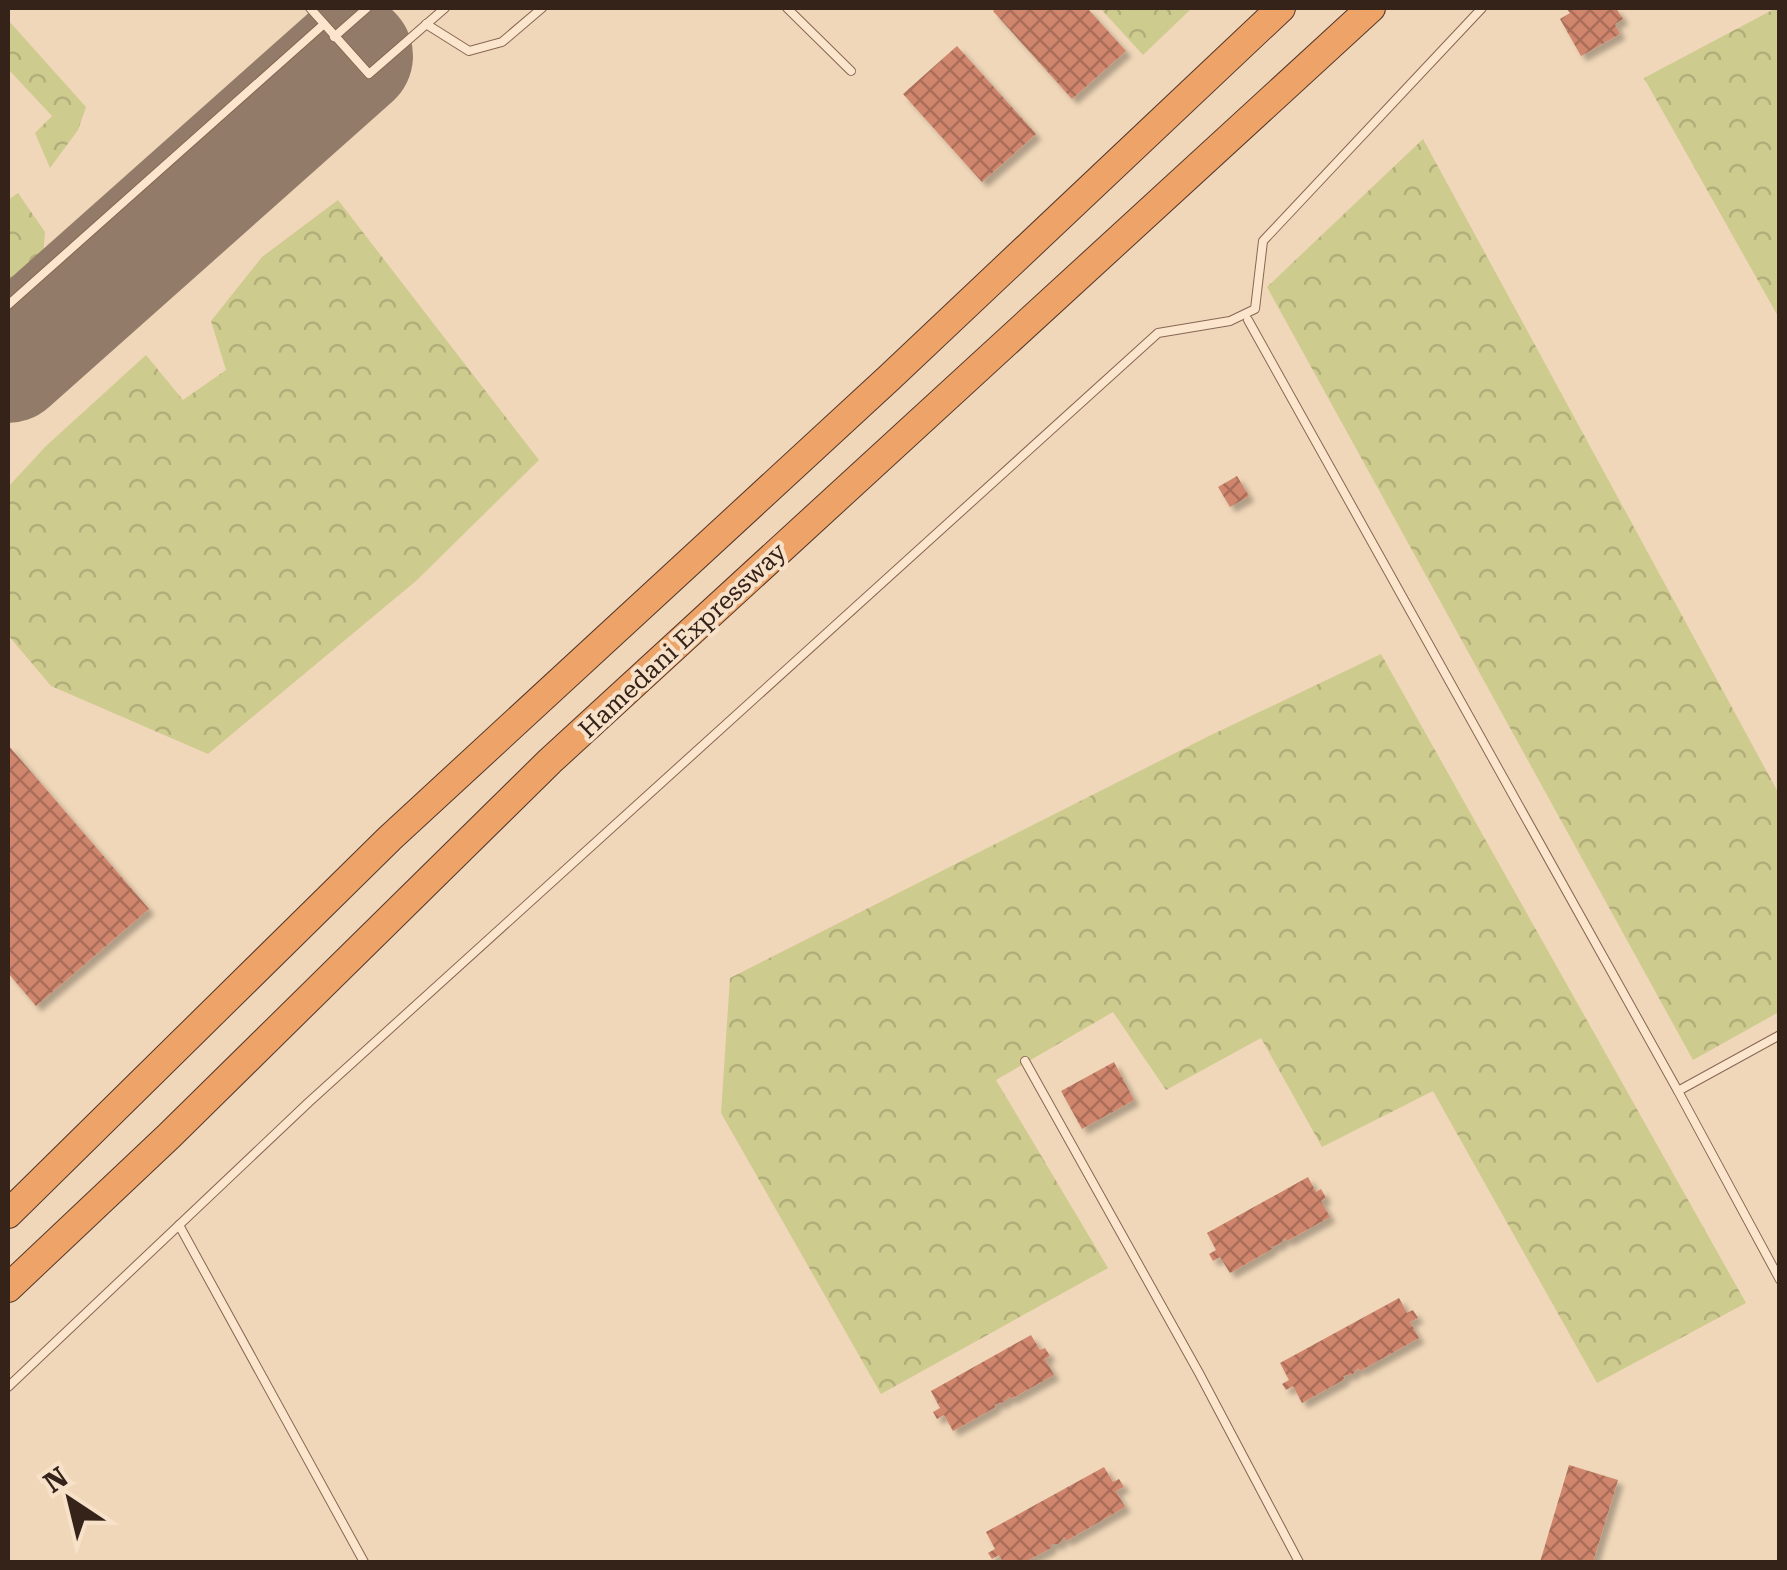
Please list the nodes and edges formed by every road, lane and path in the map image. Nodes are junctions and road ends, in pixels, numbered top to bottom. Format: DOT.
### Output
graph roads {
  1 [pos="310,8"];
  2 [pos="367,8"];
  3 [pos="445,8"];
  4 [pos="542,8"];
  5 [pos="788,8"];
  6 [pos="1282,8"];
  7 [pos="1482,8"];
  8 [pos="1370,10"];
  9 [pos="324,24"];
  10 [pos="426,24"];
  11 [pos="334,36"];
  12 [pos="851,72"];
  13 [pos="8,306"];
  14 [pos="1248,320"];
  15 [pos="1780,1036"];
  16 [pos="1024,1061"];
  17 [pos="1678,1092"];
  18 [pos="8,1214"];
  19 [pos="180,1226"];
  20 [pos="1780,1280"];
  21 [pos="8,1288"];
  22 [pos="8,1387"];
  23 [pos="364,1562"];
  24 [pos="1299,1562"];
  1 -- 9 [label="lane"];
  2 -- 11 [label="lane"];
  3 -- 10 [label="lane"];
  4 -- 10 [label="lane"];
  5 -- 12 [label="lane"];
  6 -- 18 [label="highway, Hamedani Expressway"];
  7 -- 19 [label="lane"];
  8 -- 21 [label="highway, Hamedani Expressway"];
  9 -- 11 [label="lane"];
  9 -- 13 [label="lane"];
  10 -- 11 [label="lane"];
  14 -- 17 [label="lane"];
  15 -- 17 [label="lane"];
  16 -- 24 [label="lane"];
  17 -- 20 [label="lane"];
  19 -- 22 [label="lane"];
  19 -- 23 [label="lane"];
}
